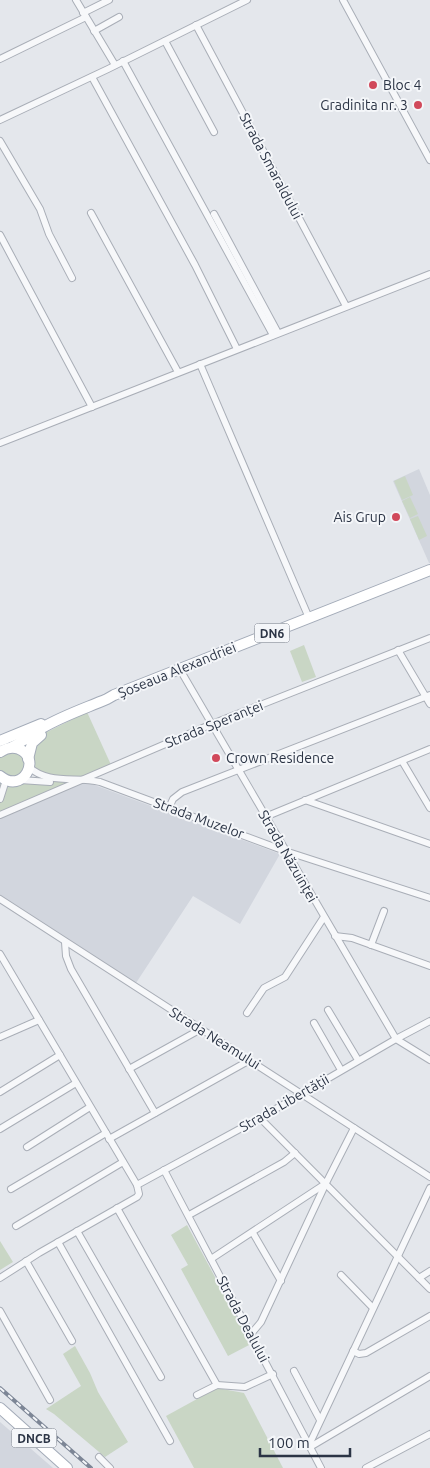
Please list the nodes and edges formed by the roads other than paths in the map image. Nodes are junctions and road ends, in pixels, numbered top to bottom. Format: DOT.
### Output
graph roads {
  1 [pos="76,0"];
  2 [pos="109,0"];
  3 [pos="247,0"];
  4 [pos="343,0"];
  5 [pos="85,15"];
  6 [pos="119,17"];
  7 [pos="196,25"];
  8 [pos="94,31"];
  9 [pos="165,41"];
  10 [pos="0,59"];
  11 [pos="123,61"];
  12 [pos="115,65"];
  13 [pos="92,77"];
  14 [pos="0,120"];
  15 [pos="214,132"];
  16 [pos="0,141"];
  17 [pos="430,160"];
  18 [pos="92,213"];
  19 [pos="214,214"];
  20 [pos="0,235"];
  21 [pos="430,274"];
  22 [pos="72,278"];
  23 [pos="346,306"];
  24 [pos="275,334"];
  25 [pos="237,349"];
  26 [pos="200,364"];
  27 [pos="178,372"];
  28 [pos="92,407"];
  29 [pos="0,443"];
  30 [pos="430,570"];
  31 [pos="430,576"];
  32 [pos="309,618"];
  33 [pos="430,638"];
  34 [pos="398,650"];
  35 [pos="182,673"];
  36 [pos="114,695"];
  37 [pos="428,696"];
  38 [pos="430,704"];
  39 [pos="212,724"];
  40 [pos="0,741"];
  41 [pos="12,747"];
  42 [pos="430,749"];
  43 [pos="0,752"];
  44 [pos="402,760"];
  45 [pos="29,763"];
  46 [pos="237,769"];
  47 [pos="3,778"];
  48 [pos="19,780"];
  49 [pos="81,780"];
  50 [pos="0,799"];
  51 [pos="305,800"];
  52 [pos="169,808"];
  53 [pos="430,808"];
  54 [pos="0,815"];
  55 [pos="265,817"];
  56 [pos="430,844"];
  57 [pos="285,850"];
  58 [pos="430,898"];
  59 [pos="0,900"];
  60 [pos="384,911"];
  61 [pos="324,917"];
  62 [pos="335,936"];
  63 [pos="65,942"];
  64 [pos="371,945"];
  65 [pos="0,954"];
  66 [pos="430,966"];
  67 [pos="328,1010"];
  68 [pos="247,1013"];
  69 [pos="39,1020"];
  70 [pos="430,1021"];
  71 [pos="314,1023"];
  72 [pos="201,1029"];
  73 [pos="0,1037"];
  74 [pos="396,1039"];
  75 [pos="60,1055"];
  76 [pos="250,1060"];
  77 [pos="358,1060"];
  78 [pos="430,1060"];
  79 [pos="129,1069"];
  80 [pos="341,1070"];
  81 [pos="76,1083"];
  82 [pos="0,1092"];
  83 [pos="301,1093"];
  84 [pos="90,1107"];
  85 [pos="154,1113"];
  86 [pos="260,1118"];
  87 [pos="354,1128"];
  88 [pos="0,1129"];
  89 [pos="107,1136"];
  90 [pos="27,1147"];
  91 [pos="295,1153"];
  92 [pos="123,1162"];
  93 [pos="164,1170"];
  94 [pos="430,1176"];
  95 [pos="326,1183"];
  96 [pos="137,1185"];
  97 [pos="430,1188"];
  98 [pos="11,1189"];
  99 [pos="117,1208"];
  100 [pos="188,1215"];
  101 [pos="16,1226"];
  102 [pos="77,1231"];
  103 [pos="252,1233"];
  104 [pos="58,1242"];
  105 [pos="397,1256"];
  106 [pos="211,1259"];
  107 [pos="26,1261"];
  108 [pos="430,1271"];
  109 [pos="341,1275"];
  110 [pos="0,1278"];
  111 [pos="419,1278"];
  112 [pos="281,1281"];
  113 [pos="430,1289"];
  114 [pos="373,1308"];
  115 [pos="0,1311"];
  116 [pos="430,1316"];
  117 [pos="251,1334"];
  118 [pos="72,1341"];
  119 [pos="353,1351"];
  120 [pos="294,1371"];
  121 [pos="272,1374"];
  122 [pos="430,1376"];
  123 [pos="161,1377"];
  124 [pos="216,1385"];
  125 [pos="197,1395"];
  126 [pos="50,1400"];
  127 [pos="0,1408"];
  128 [pos="320,1420"];
  129 [pos="430,1434"];
  130 [pos="170,1441"];
  131 [pos="309,1446"];
  132 [pos="99,1457"];
  133 [pos="67,1468"];
  134 [pos="110,1468"];
  135 [pos="321,1468"];
  136 [pos="366,1468"];
  1 -- 5 [label="street"];
  2 -- 5 [label="street"];
  3 -- 7 [label="street"];
  4 -- 17 [label="street"];
  5 -- 8 [label="street"];
  5 -- 10 [label="street"];
  6 -- 8 [label="street"];
  7 -- 9 [label="street"];
  7 -- 23 [label="street, Strada Smaraldului"];
  8 -- 12 [label="street"];
  9 -- 11 [label="street"];
  9 -- 15 [label="street"];
  11 -- 12 [label="street"];
  11 -- 24 [label="street"];
  12 -- 13 [label="street"];
  13 -- 14 [label="street"];
  13 -- 25 [label="street"];
  16 -- 22 [label="street"];
  18 -- 27 [label="street"];
  19 -- 24 [label="street"];
  20 -- 28 [label="street"];
  21 -- 23 [label="street"];
  23 -- 24 [label="street"];
  24 -- 25 [label="street"];
  25 -- 26 [label="street"];
  26 -- 27 [label="street"];
  26 -- 32 [label="street"];
  27 -- 28 [label="street"];
  28 -- 29 [label="street"];
  30 -- 32 [label="main road, Șoseaua Alexandriei / DN6"];
  31 -- 35 [label="main road, Șoseaua Alexandriei / DN6"];
  32 -- 36 [label="main road, Șoseaua Alexandriei / DN6"];
  33 -- 34 [label="street, Strada Speranței"];
  34 -- 37 [label="street"];
  34 -- 39 [label="street, Strada Speranței"];
  35 -- 39 [label="street, Strada Năzuinței"];
  35 -- 45 [label="main road, Șoseaua Alexandriei / DN6"];
  36 -- 40 [label="main road, DN6"];
  36 -- 41 [label="main road, Șoseaua Alexandriei / DN6"];
  37 -- 38 [label="street"];
  37 -- 46 [label="street"];
  39 -- 46 [label="street, Strada Năzuinței"];
  39 -- 49 [label="street, Strada Speranței"];
  41 -- 43 [label="main road, DN6"];
  41 -- 45 [label="main road"];
  42 -- 44 [label="street"];
  44 -- 51 [label="street"];
  44 -- 53 [label="street"];
  45 -- 48 [label="main road, DN6"];
  45 -- 49 [label="street"];
  46 -- 52 [label="street"];
  46 -- 55 [label="street, Strada Năzuinței"];
  47 -- 48 [label="main road"];
  47 -- 50 [label="street"];
  48 -- 49 [label="street"];
  49 -- 52 [label="street, Strada Muzelor"];
  49 -- 54 [label="street, Strada Speranței"];
  51 -- 55 [label="street"];
  51 -- 56 [label="street"];
  52 -- 57 [label="street, Strada Muzelor"];
  55 -- 57 [label="street, Strada Năzuinței"];
  57 -- 58 [label="street, Strada Muzelor"];
  57 -- 61 [label="street, Strada Năzuinței"];
  59 -- 63 [label="street, Strada Neamului"];
  60 -- 64 [label="street"];
  61 -- 62 [label="street, Strada Năzuinței"];
  61 -- 68 [label="street"];
  62 -- 64 [label="street"];
  62 -- 74 [label="street, Strada Năzuinței"];
  63 -- 72 [label="street, Strada Neamului"];
  63 -- 79 [label="street"];
  64 -- 66 [label="street"];
  65 -- 69 [label="street"];
  67 -- 77 [label="street"];
  69 -- 73 [label="street"];
  69 -- 75 [label="street"];
  70 -- 74 [label="street, Strada Libertății"];
  71 -- 80 [label="street"];
  72 -- 76 [label="street, Strada Neamului"];
  72 -- 79 [label="street"];
  74 -- 77 [label="street, Strada Libertății"];
  74 -- 78 [label="street"];
  75 -- 81 [label="street"];
  75 -- 82 [label="street"];
  76 -- 83 [label="street, Strada Neamului"];
  76 -- 85 [label="street"];
  77 -- 80 [label="street, Strada Libertății"];
  79 -- 85 [label="street"];
  80 -- 83 [label="street, Strada Libertății"];
  81 -- 84 [label="street"];
  81 -- 88 [label="street"];
  83 -- 86 [label="street, Strada Libertății"];
  83 -- 87 [label="street, Strada Neamului"];
  84 -- 89 [label="street"];
  84 -- 90 [label="street"];
  85 -- 89 [label="street"];
  86 -- 91 [label="street"];
  86 -- 93 [label="street, Strada Libertății"];
  87 -- 94 [label="street, Strada Neamului"];
  87 -- 95 [label="street"];
  89 -- 92 [label="street"];
  89 -- 98 [label="street"];
  91 -- 95 [label="street"];
  91 -- 100 [label="street"];
  92 -- 96 [label="street"];
  92 -- 101 [label="street"];
  93 -- 96 [label="street, Strada Libertății"];
  93 -- 100 [label="street, Strada Dealului"];
  95 -- 103 [label="street"];
  95 -- 105 [label="street"];
  95 -- 112 [label="street"];
  96 -- 99 [label="street"];
  97 -- 105 [label="street"];
  99 -- 102 [label="street"];
  99 -- 124 [label="street"];
  100 -- 106 [label="street, Strada Dealului"];
  102 -- 104 [label="street"];
  102 -- 123 [label="street"];
  103 -- 106 [label="street"];
  103 -- 112 [label="street"];
  104 -- 107 [label="street"];
  104 -- 130 [label="street"];
  105 -- 111 [label="street"];
  105 -- 114 [label="street"];
  106 -- 117 [label="street, Strada Dealului"];
  107 -- 110 [label="street"];
  107 -- 118 [label="street"];
  108 -- 111 [label="street"];
  109 -- 114 [label="street"];
  111 -- 113 [label="street"];
  112 -- 117 [label="street"];
  114 -- 119 [label="street"];
  115 -- 126 [label="street"];
  116 -- 119 [label="street"];
  117 -- 121 [label="street, Strada Dealului"];
  119 -- 128 [label="street"];
  120 -- 128 [label="street"];
  121 -- 124 [label="street"];
  121 -- 131 [label="street, Strada Dealului"];
  122 -- 131 [label="street"];
  124 -- 125 [label="street"];
  127 -- 133 [label="main road, DNCB"];
  128 -- 131 [label="street"];
  129 -- 136 [label="street"];
  131 -- 135 [label="street, Strada Dealului"];
  132 -- 134 [label="street"];
}
